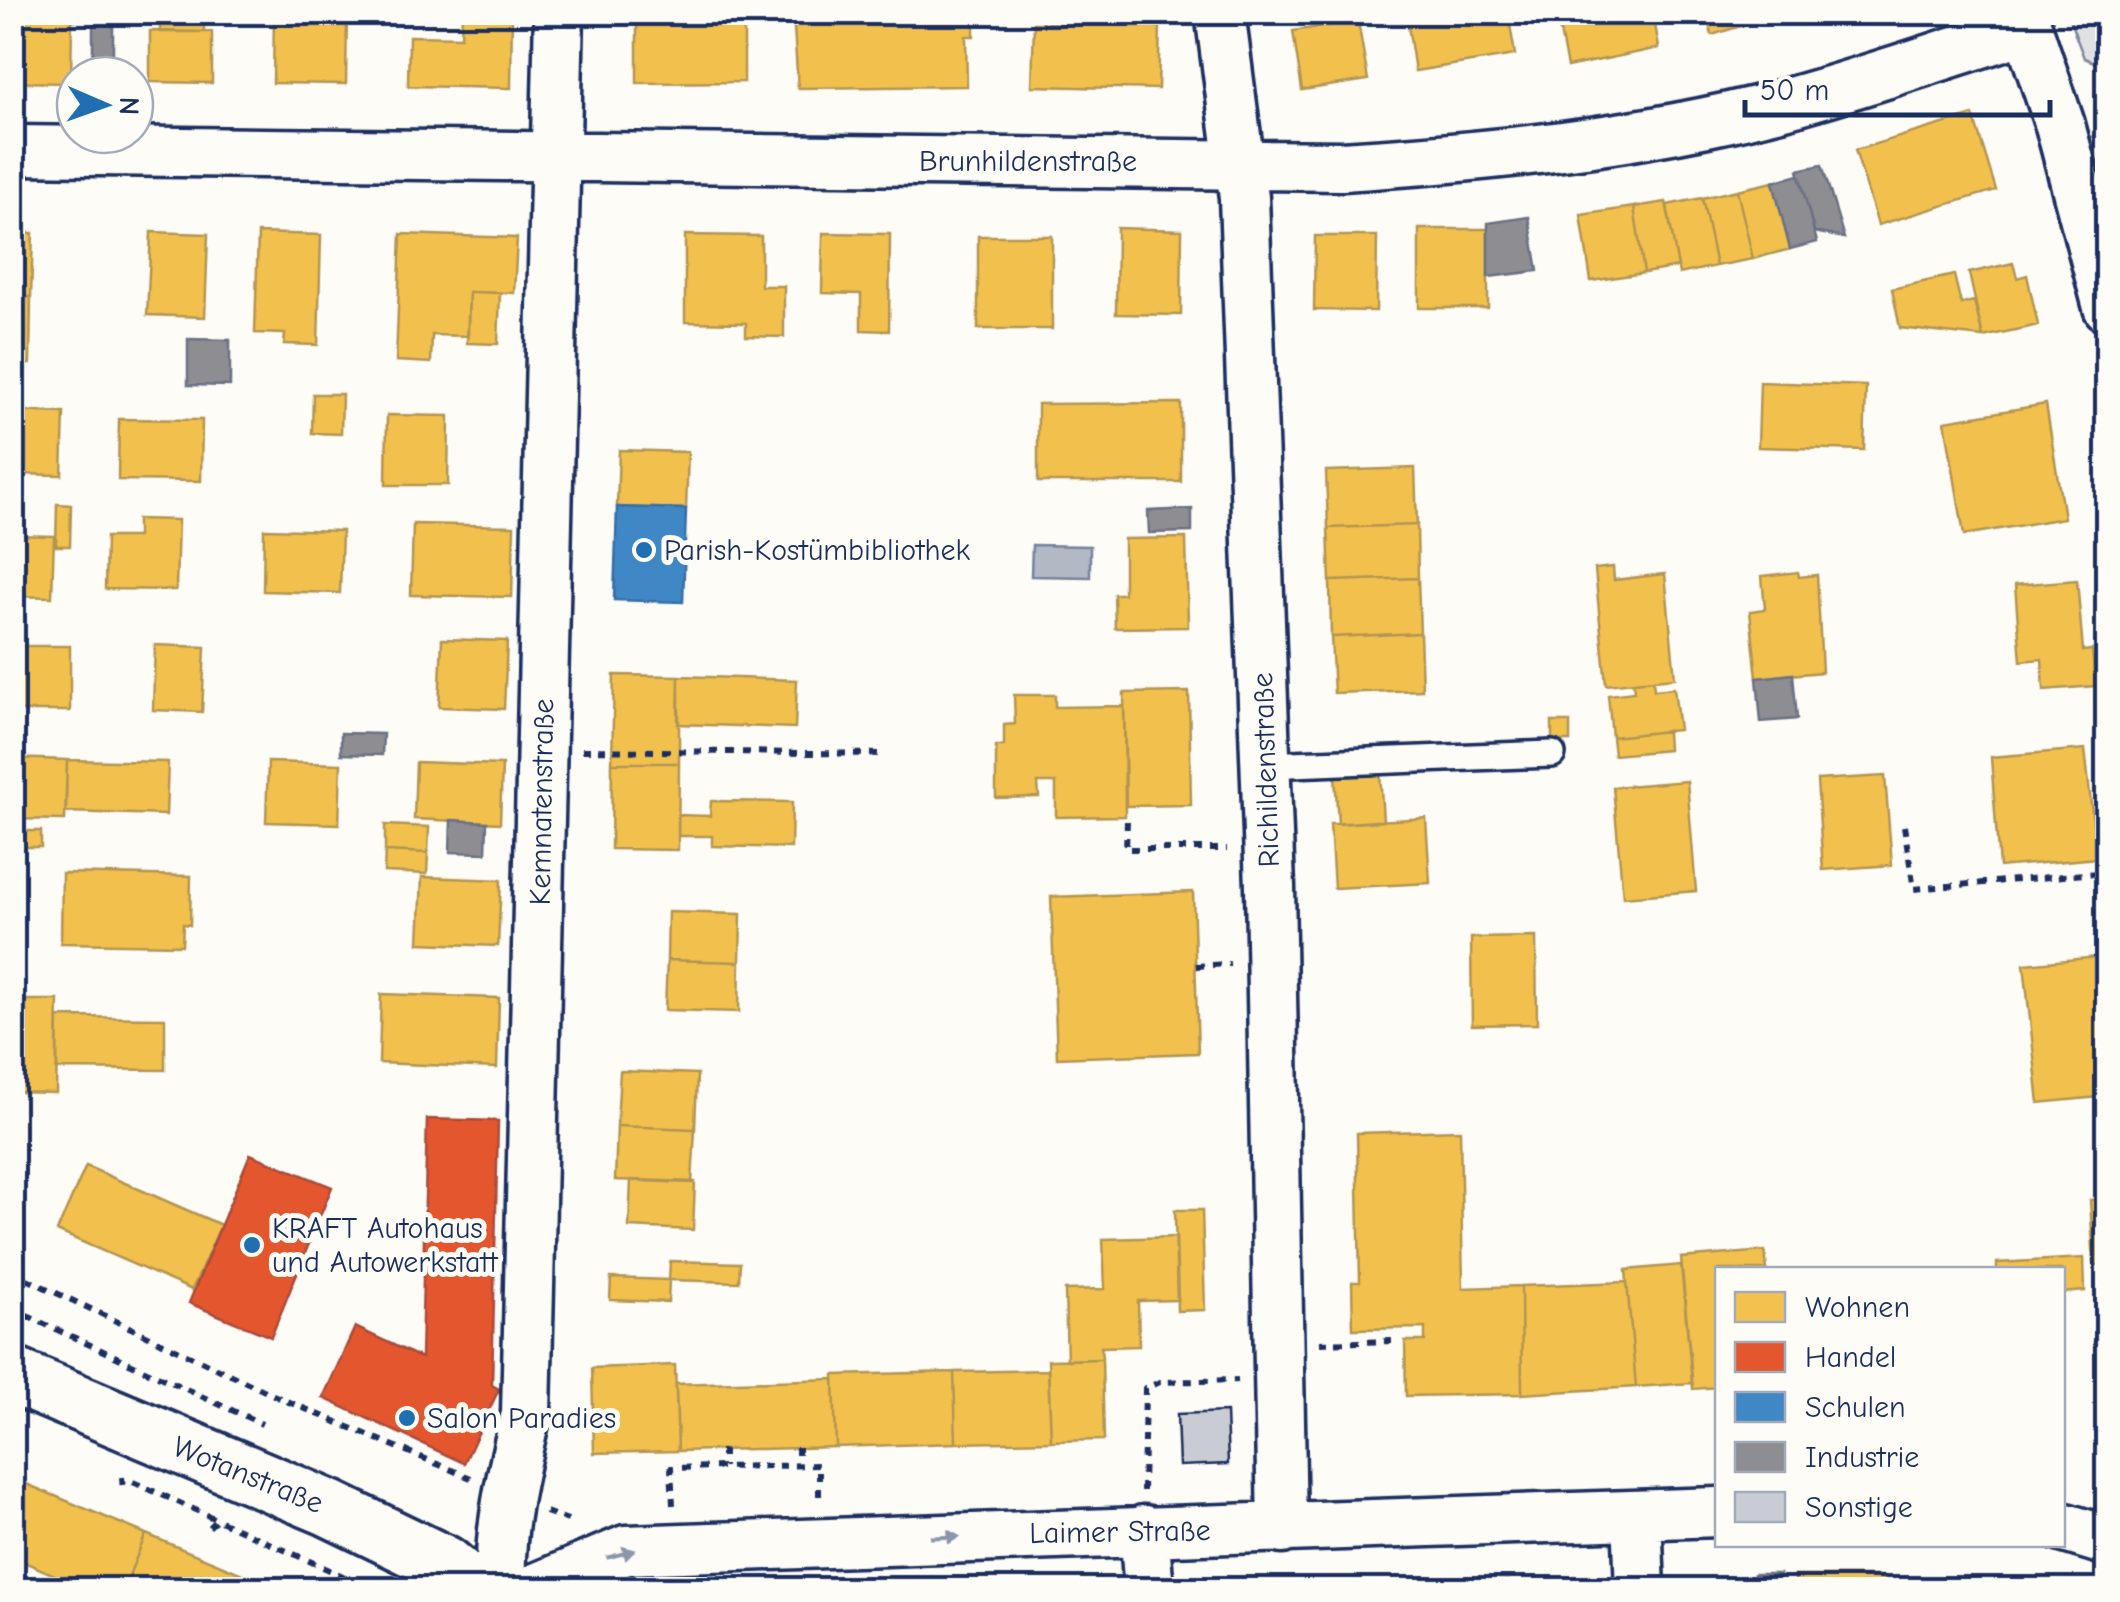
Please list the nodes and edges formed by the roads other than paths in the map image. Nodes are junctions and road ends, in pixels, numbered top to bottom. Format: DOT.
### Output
graph roads {
  1 [pos="560,12"];
  2 [pos="1220,12"];
  3 [pos="2024,20"];
  4 [pos="12,150"];
  5 [pos="558,156"];
  6 [pos="1243,163"];
  7 [pos="2108,308"];
  8 [pos="1552,754"];
  9 [pos="1265,765"];
  10 [pos="12,1375"];
  11 [pos="1715,1512"];
  12 [pos="1638,1515"];
  13 [pos="2065,1528"];
  14 [pos="1282,1529"];
  15 [pos="1144,1530"];
  16 [pos="2108,1541"];
  17 [pos="476,1590"];
  18 [pos="501,1590"];
  19 [pos="531,1590"];
  20 [pos="1149,1590"];
  21 [pos="1640,1590"];
  1 -- 5 [label="street, Kemnatenstraße"];
  2 -- 6 [label="street, Richildenstraße"];
  3 -- 6 [label="street, Brunhildenstraße"];
  3 -- 7 [label="street"];
  4 -- 5 [label="street, Brunhildenstraße"];
  5 -- 6 [label="street, Brunhildenstraße"];
  5 -- 18 [label="street, Kemnatenstraße"];
  6 -- 9 [label="street, Richildenstraße"];
  8 -- 9 [label="lane"];
  9 -- 14 [label="street, Richildenstraße"];
  10 -- 17 [label="main road, Wotanstraße"];
  11 -- 12 [label="street, Laimer Straße"];
  12 -- 14 [label="street, Laimer Straße"];
  12 -- 21 [label="street"];
  13 -- 16 [label="street"];
  14 -- 15 [label="street, Laimer Straße"];
  19 -- 15 [label="street, Laimer Straße, one-way"];
  15 -- 20 [label="street"];
}
